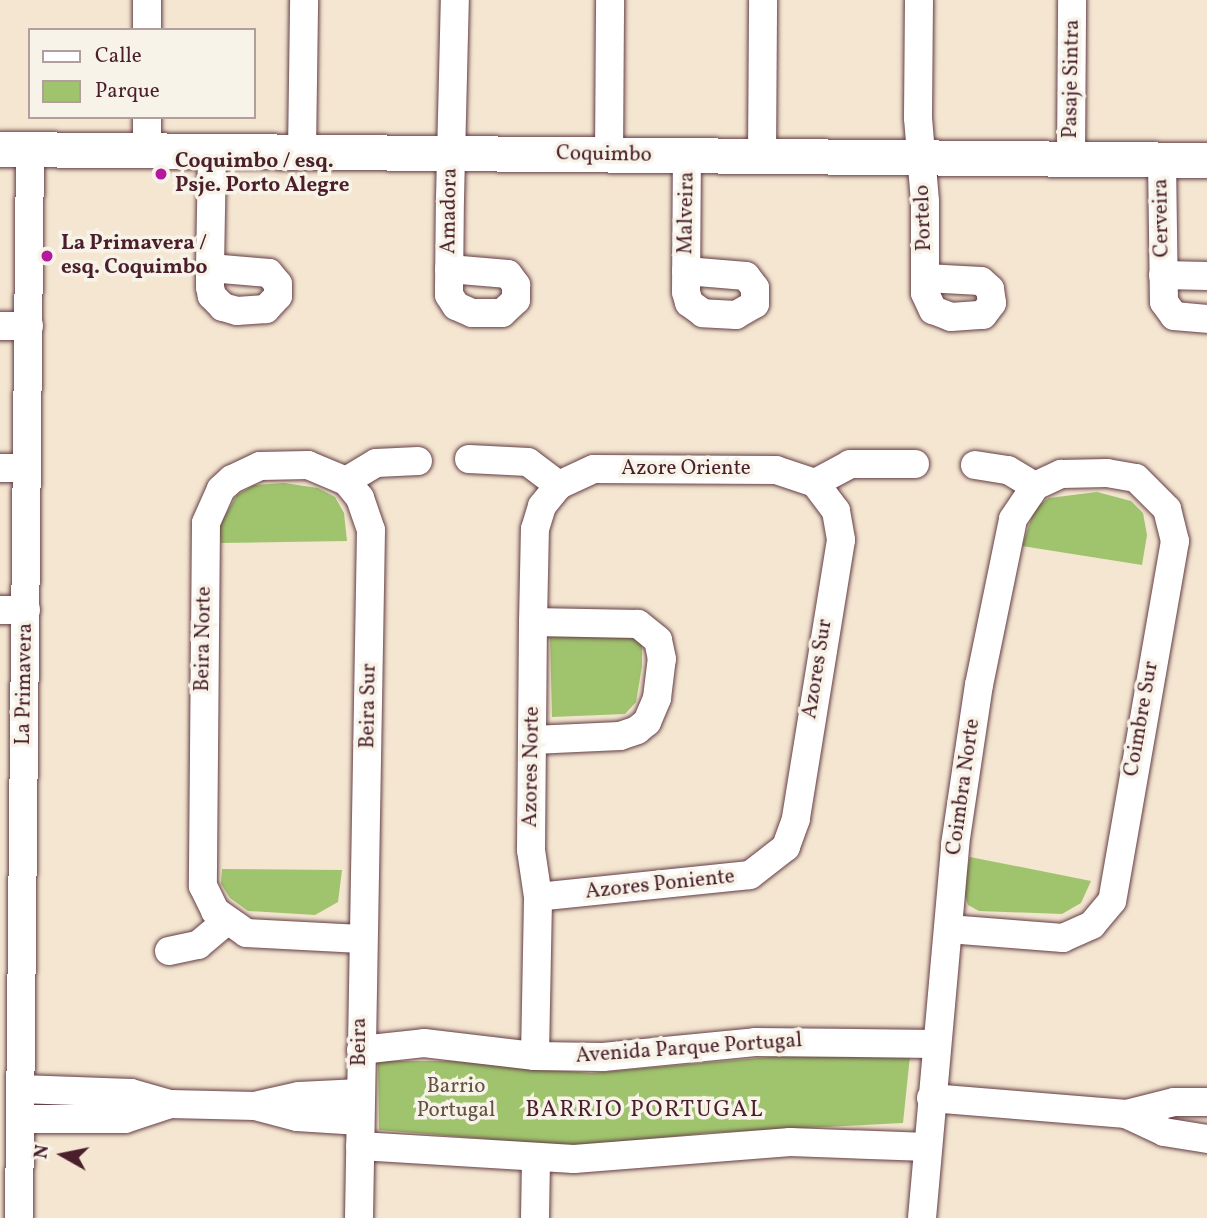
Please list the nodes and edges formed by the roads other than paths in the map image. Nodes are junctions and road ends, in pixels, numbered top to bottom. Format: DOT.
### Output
graph roads {
  1 [pos="147,0"];
  2 [pos="304,0"];
  3 [pos="455,0"];
  4 [pos="610,0"];
  5 [pos="763,0"];
  6 [pos="919,0"];
  7 [pos="1072,0"];
  8 [pos="147,28"];
  9 [pos="147,134"];
  10 [pos="15,150"];
  11 [pos="212,151"];
  12 [pos="302,152"];
  13 [pos="452,153"];
  14 [pos="609,155"];
  15 [pos="687,156"];
  16 [pos="762,156"];
  17 [pos="921,158"];
  18 [pos="1071,159"];
  19 [pos="1162,160"];
  20 [pos="1207,160"];
  21 [pos="210,268"];
  22 [pos="449,269"];
  23 [pos="686,271"];
  24 [pos="1163,275"];
  25 [pos="1207,276"];
  26 [pos="925,278"];
  27 [pos="1207,319"];
  28 [pos="0,326"];
  29 [pos="29,326"];
  30 [pos="469,459"];
  31 [pos="418,461"];
  32 [pos="915,464"];
  33 [pos="975,465"];
  34 [pos="14,468"];
  35 [pos="346,481"];
  36 [pos="815,483"];
  37 [pos="559,485"];
  38 [pos="1035,486"];
  39 [pos="13,610"];
  40 [pos="533,622"];
  41 [pos="533,740"];
  42 [pos="12,755"];
  43 [pos="776,859"];
  44 [pos="11,891"];
  45 [pos="538,897"];
  46 [pos="225,922"];
  47 [pos="948,929"];
  48 [pos="361,939"];
  49 [pos="169,951"];
  50 [pos="10,1035"];
  51 [pos="935,1044"];
  52 [pos="360,1050"];
  53 [pos="535,1056"];
  54 [pos="20,1089"];
  55 [pos="360,1093"];
  56 [pos="931,1098"];
  57 [pos="1207,1102"];
  58 [pos="170,1104"];
  59 [pos="255,1106"];
  60 [pos="1126,1114"];
  61 [pos="20,1119"];
  62 [pos="360,1133"];
  63 [pos="1207,1139"];
  64 [pos="928,1147"];
  65 [pos="536,1158"];
  66 [pos="10,1178"];
  67 [pos="19,1218"];
  68 [pos="359,1218"];
  69 [pos="535,1218"];
  70 [pos="922,1218"];
  1 -- 8 [label="street"];
  2 -- 12 [label="street"];
  3 -- 13 [label="street, Amadora"];
  4 -- 14 [label="street"];
  5 -- 16 [label="street"];
  6 -- 17 [label="street, Portelo"];
  7 -- 18 [label="street, Pasaje Sintra"];
  9 -- 10 [label="street, Coquimbo"];
  9 -- 11 [label="street, Coquimbo"];
  10 -- 29 [label="street, La Primavera"];
  11 -- 12 [label="street, Coquimbo"];
  11 -- 21 [label="street"];
  12 -- 13 [label="street, Coquimbo"];
  13 -- 14 [label="street, Coquimbo"];
  13 -- 22 [label="street, Amadora"];
  14 -- 15 [label="street, Coquimbo"];
  15 -- 16 [label="street, Coquimbo"];
  15 -- 23 [label="street, Malveira"];
  16 -- 17 [label="street, Coquimbo"];
  17 -- 18 [label="street, Coquimbo"];
  17 -- 26 [label="street, Portelo"];
  18 -- 19 [label="street, Coquimbo"];
  19 -- 20 [label="street, Coquimbo"];
  19 -- 24 [label="street, Cerveira"];
  24 -- 25 [label="street, Cerveira"];
  24 -- 27 [label="street, Cerveira"];
  28 -- 29 [label="street"];
  29 -- 34 [label="street, La Primavera"];
  30 -- 37 [label="street"];
  31 -- 35 [label="street"];
  32 -- 36 [label="street"];
  33 -- 38 [label="street"];
  34 -- 39 [label="street, La Primavera"];
  35 -- 46 [label="street, Beira Norte"];
  35 -- 48 [label="street, Beira Sur"];
  36 -- 37 [label="street, Azore Oriente"];
  36 -- 43 [label="street, Azores Sur"];
  37 -- 40 [label="street, Azores Norte"];
  38 -- 47 [label="street, Coimbra Norte"];
  38 -- 47 [label="street, Coimbre Sur"];
  39 -- 42 [label="street, La Primavera"];
  40 -- 41 [label="street, Azores Norte"];
  40 -- 41 [label="street"];
  41 -- 45 [label="street, Azores Norte"];
  42 -- 44 [label="street, La Primavera"];
  43 -- 45 [label="street, Azores Poniente"];
  44 -- 50 [label="street, La Primavera"];
  45 -- 53 [label="street, Azores Norte"];
  46 -- 48 [label="street"];
  46 -- 49 [label="street"];
  47 -- 51 [label="street, Coimbra Norte"];
  48 -- 52 [label="street, Beira"];
  50 -- 54 [label="street, La Primavera"];
  51 -- 53 [label="street, Avenida Parque Portugal"];
  51 -- 56 [label="street, Coimbra Norte"];
  52 -- 53 [label="street, Avenida Parque Portugal"];
  52 -- 55 [label="street, Beira"];
  54 -- 58 [label="street"];
  54 -- 61 [label="street, La Primavera"];
  55 -- 59 [label="street"];
  55 -- 62 [label="street, Beira"];
  56 -- 60 [label="street"];
  56 -- 64 [label="street, Coimbra Norte"];
  57 -- 60 [label="street"];
  58 -- 59 [label="street"];
  58 -- 61 [label="street"];
  59 -- 62 [label="street"];
  60 -- 63 [label="street"];
  61 -- 66 [label="street, La Primavera"];
  62 -- 65 [label="street"];
  62 -- 68 [label="street, Beira"];
  64 -- 65 [label="street"];
  64 -- 70 [label="street, Coimbra Norte"];
  65 -- 69 [label="street"];
  66 -- 67 [label="street, La Primavera"];
}
